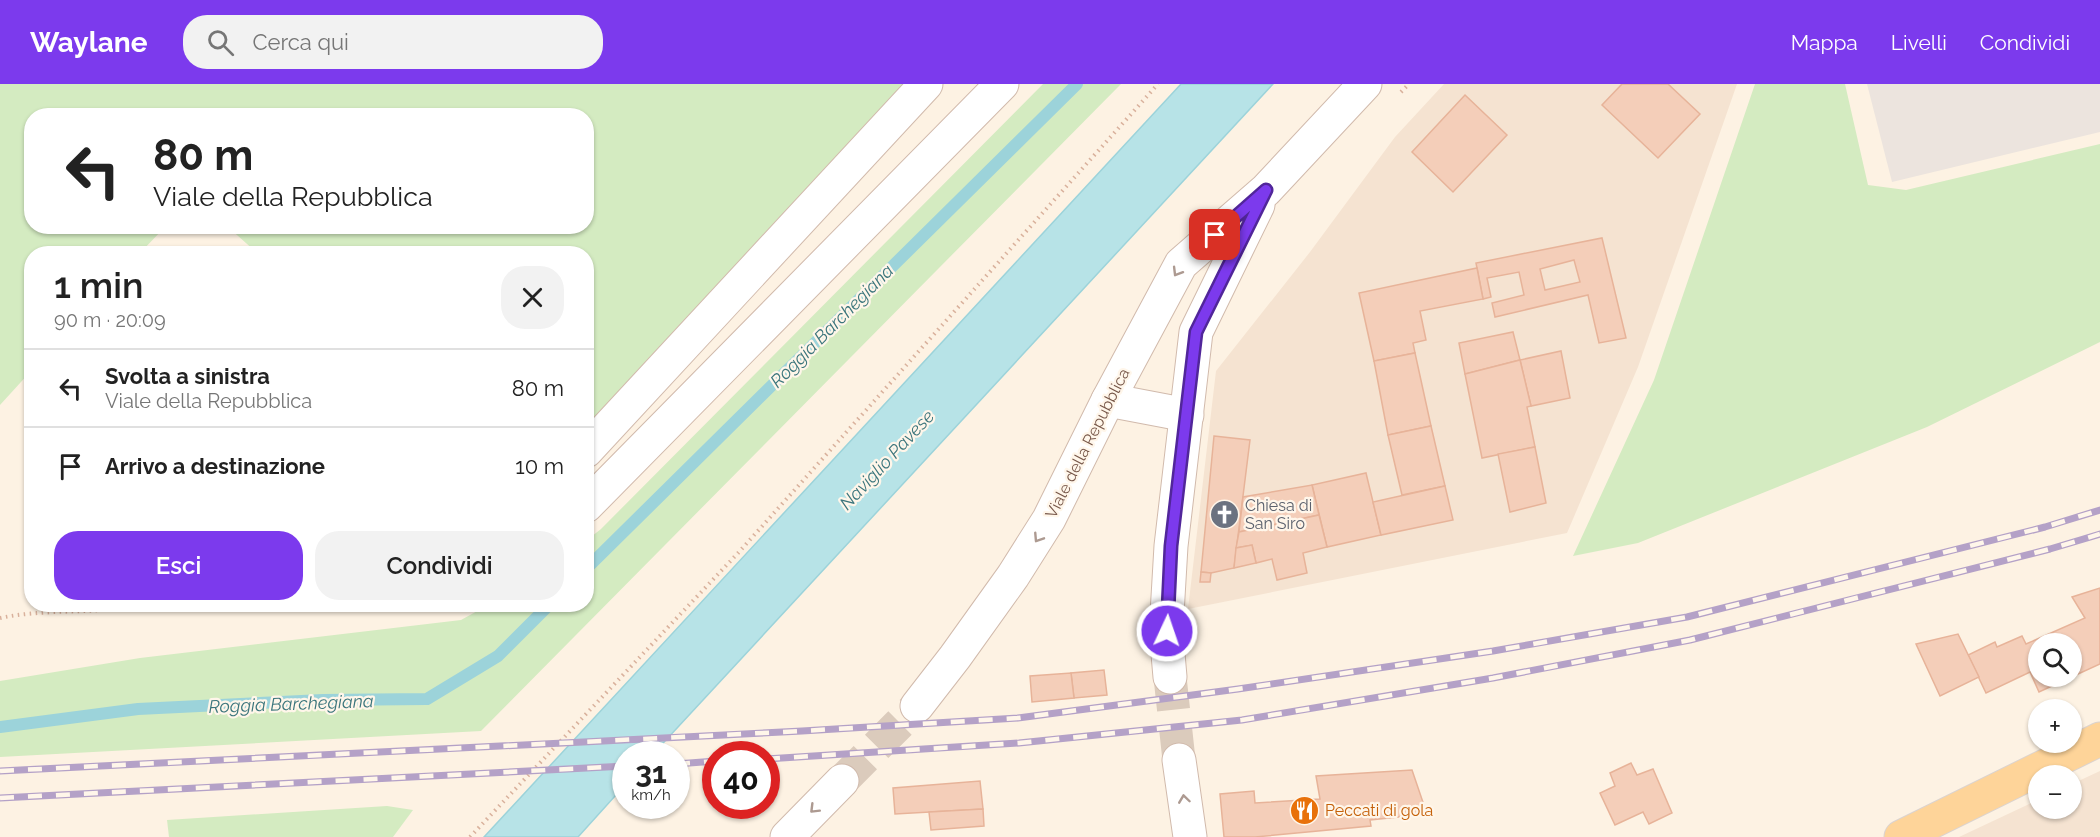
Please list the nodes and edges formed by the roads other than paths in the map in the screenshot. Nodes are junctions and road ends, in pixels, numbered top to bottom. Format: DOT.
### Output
graph roads {
  1 [pos="926,84"];
  2 [pos="1002,84"];
  3 [pos="1365,84"];
  4 [pos="1266,190"];
  5 [pos="1108,400"];
  6 [pos="1187,415"];
  7 [pos="594,442"];
  8 [pos="594,498"];
  9 [pos="1170,676"];
  10 [pos="918,706"];
  11 [pos="2100,739"];
  12 [pos="1179,760"];
  13 [pos="842,781"];
  14 [pos="787,837"];
  15 [pos="1190,837"];
  16 [pos="1901,837"];
  1 -- 7 [label="street"];
  2 -- 8 [label="street"];
  3 -- 4 [label="street, Viale della Repubblica"];
  4 -- 5 [label="street, Viale della Repubblica, one-way"];
  4 -- 6 [label="street, Viale della Repubblica"];
  5 -- 6 [label="street"];
  5 -- 10 [label="street, Viale della Repubblica, one-way"];
  6 -- 9 [label="street, Viale della Repubblica"];
  11 -- 16 [label="main road"];
  15 -- 12 [label="street, one-way"];
  13 -- 14 [label="street, one-way"];
}
